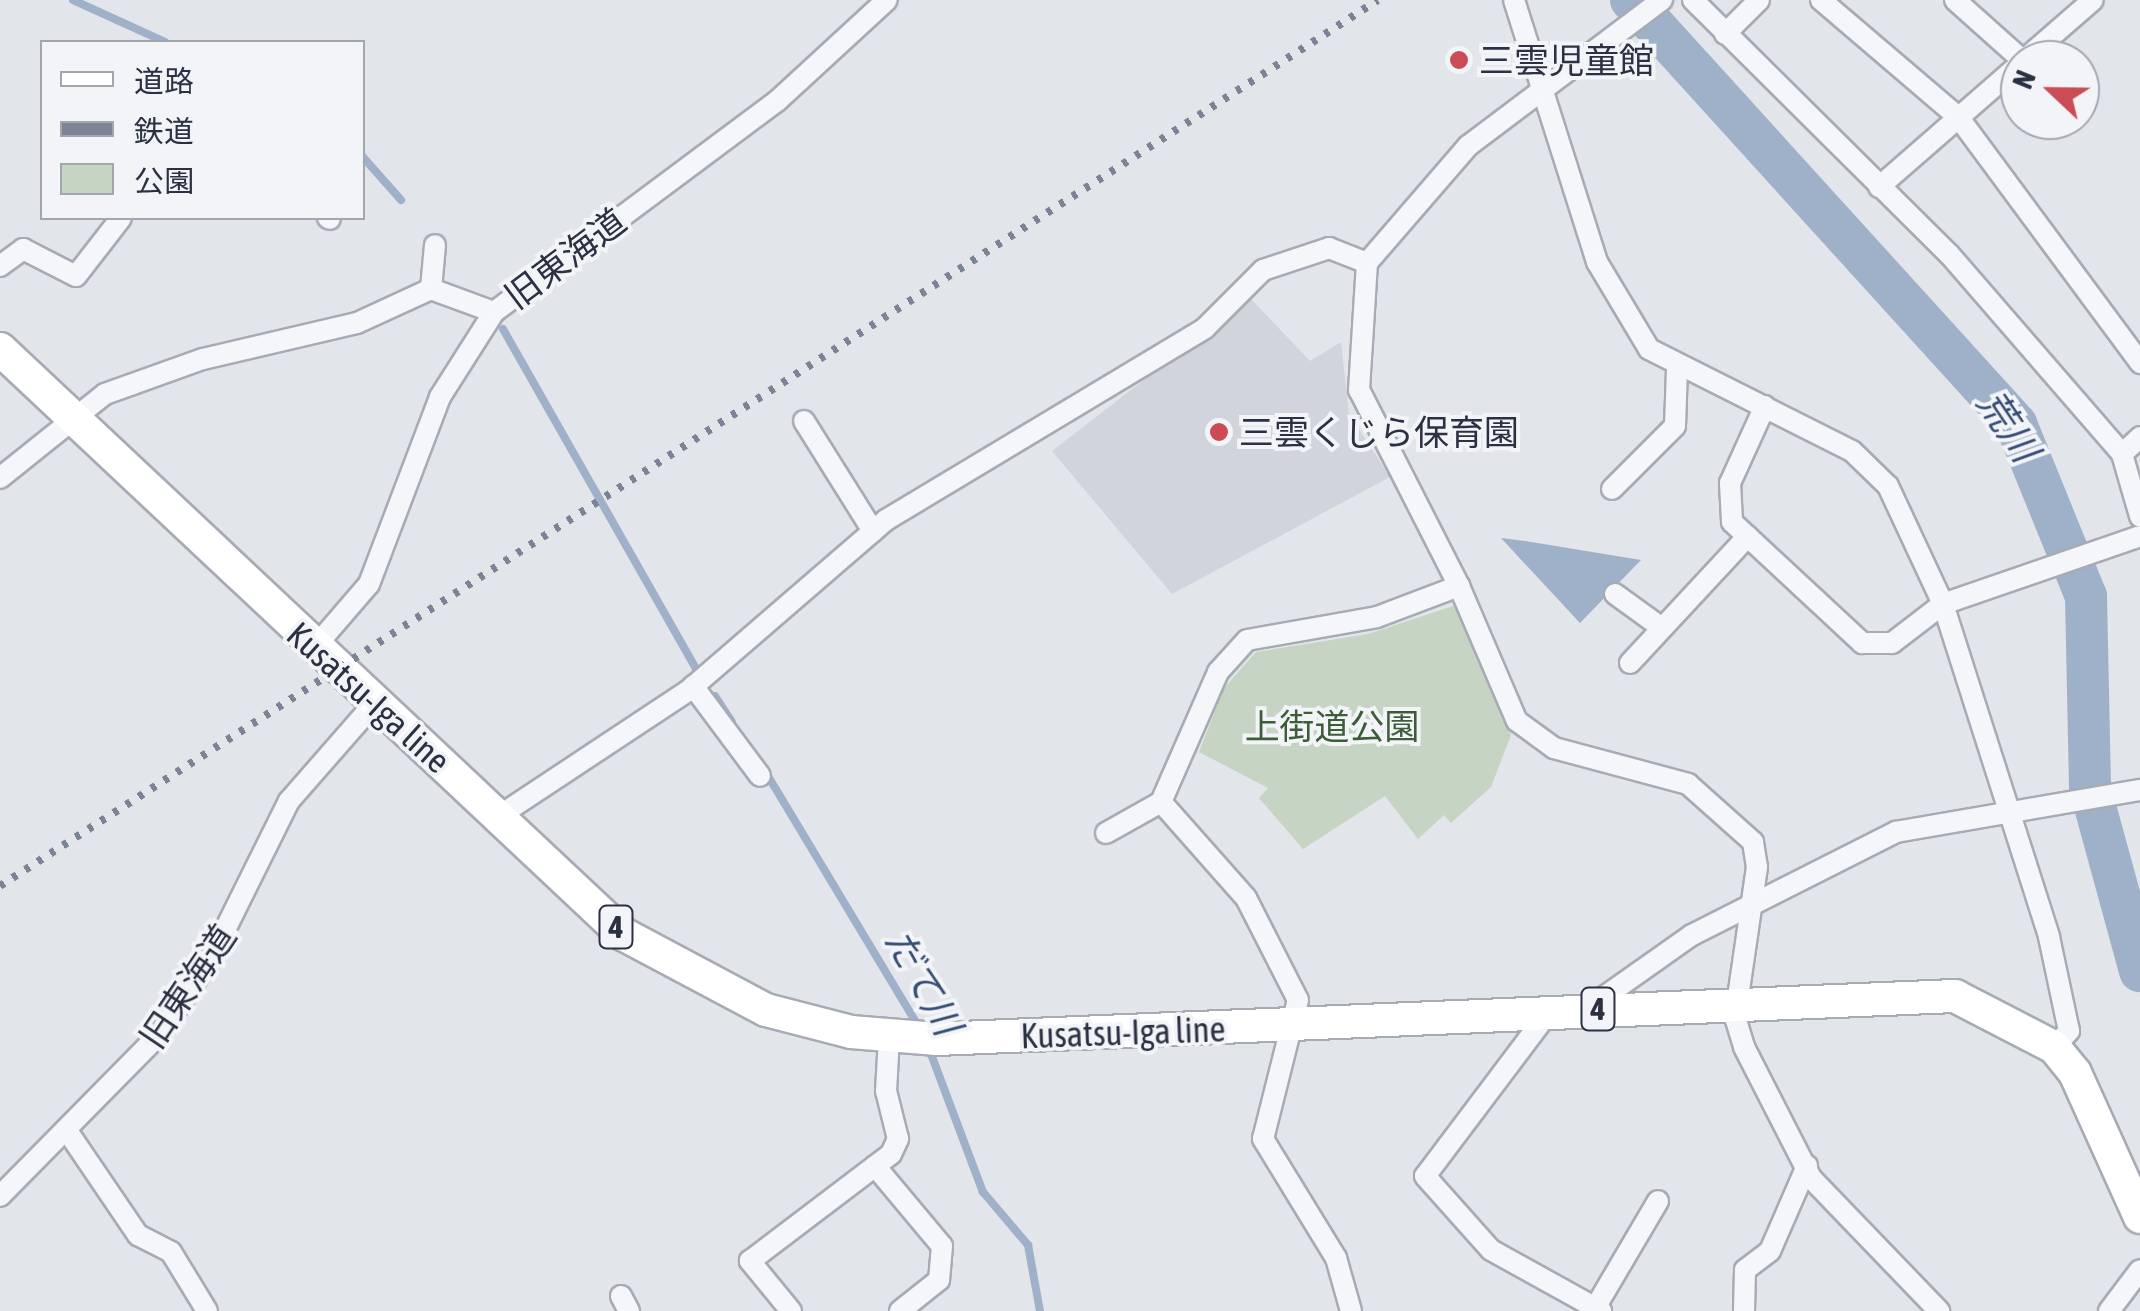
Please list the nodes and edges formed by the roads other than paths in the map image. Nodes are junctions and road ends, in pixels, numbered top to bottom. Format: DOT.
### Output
graph roads {
  1 [pos="887,0"];
  2 [pos="1514,0"];
  3 [pos="1662,0"];
  4 [pos="1693,0"];
  5 [pos="1759,0"];
  6 [pos="1822,0"];
  7 [pos="1955,0"];
  8 [pos="2092,0"];
  9 [pos="1725,34"];
  10 [pos="2046,40"];
  11 [pos="2000,41"];
  12 [pos="2000,81"];
  13 [pos="1542,92"];
  14 [pos="1958,118"];
  15 [pos="1879,187"];
  16 [pos="119,220"];
  17 [pos="435,245"];
  18 [pos="1366,263"];
  19 [pos="0,266"];
  20 [pos="432,289"];
  21 [pos="494,312"];
  22 [pos="0,350"];
  23 [pos="2140,363"];
  24 [pos="1677,370"];
  25 [pos="1765,406"];
  26 [pos="804,421"];
  27 [pos="74,422"];
  28 [pos="2140,437"];
  29 [pos="2122,454"];
  30 [pos="0,478"];
  31 [pos="1612,489"];
  32 [pos="2140,516"];
  33 [pos="873,531"];
  34 [pos="1748,536"];
  35 [pos="2140,536"];
  36 [pos="1459,586"];
  37 [pos="1615,594"];
  38 [pos="1943,604"];
  39 [pos="1662,628"];
  40 [pos="314,648"];
  41 [pos="1630,662"];
  42 [pos="693,686"];
  43 [pos="374,704"];
  44 [pos="760,776"];
  45 [pos="2140,790"];
  46 [pos="1160,802"];
  47 [pos="499,816"];
  48 [pos="2011,816"];
  49 [pos="1106,834"];
  50 [pos="1750,904"];
  51 [pos="1738,999"];
  52 [pos="1587,1009"];
  53 [pos="1548,1013"];
  54 [pos="1289,1025"];
  55 [pos="915,1038"];
  56 [pos="2054,1047"];
  57 [pos="70,1134"];
  58 [pos="875,1166"];
  59 [pos="1807,1166"];
  60 [pos="0,1196"];
  61 [pos="1658,1201"];
  62 [pos="2140,1217"];
  63 [pos="2140,1270"];
  64 [pos="1349,1308"];
  65 [pos="1598,1310"];
  66 [pos="208,1311"];
  67 [pos="791,1311"];
  68 [pos="900,1311"];
  69 [pos="1744,1311"];
  70 [pos="1939,1311"];
  71 [pos="2109,1311"];
  1 -- 21 [label="street, 旧東海道"];
  2 -- 13 [label="street"];
  3 -- 13 [label="street"];
  4 -- 9 [label="street"];
  5 -- 9 [label="street"];
  6 -- 14 [label="street"];
  7 -- 11 [label="street"];
  8 -- 10 [label="street"];
  9 -- 15 [label="street"];
  12 -- 14 [label="street"];
  13 -- 18 [label="street"];
  13 -- 24 [label="street"];
  14 -- 15 [label="street"];
  14 -- 23 [label="street"];
  15 -- 29 [label="street"];
  16 -- 19 [label="street"];
  17 -- 20 [label="street"];
  18 -- 33 [label="street"];
  18 -- 36 [label="street"];
  20 -- 21 [label="street"];
  20 -- 27 [label="street"];
  21 -- 40 [label="street, 旧東海道"];
  22 -- 27 [label="main road, Kusatsu-Iga line / 4"];
  24 -- 25 [label="street"];
  24 -- 31 [label="street"];
  25 -- 34 [label="street"];
  25 -- 38 [label="street"];
  26 -- 33 [label="street"];
  27 -- 30 [label="street"];
  27 -- 40 [label="main road, Kusatsu-Iga line / 4"];
  28 -- 29 [label="street"];
  29 -- 32 [label="street"];
  33 -- 42 [label="street"];
  34 -- 38 [label="street"];
  34 -- 39 [label="street"];
  35 -- 38 [label="street"];
  36 -- 46 [label="street"];
  36 -- 50 [label="street"];
  37 -- 39 [label="street"];
  38 -- 48 [label="street"];
  39 -- 41 [label="street"];
  40 -- 43 [label="main road, Kusatsu-Iga line / 4"];
  42 -- 44 [label="street"];
  42 -- 47 [label="street"];
  43 -- 47 [label="main road, Kusatsu-Iga line / 4"];
  43 -- 57 [label="street, 旧東海道"];
  45 -- 48 [label="street"];
  46 -- 49 [label="street"];
  46 -- 54 [label="street"];
  47 -- 55 [label="main road, Kusatsu-Iga line / 4"];
  48 -- 50 [label="street"];
  48 -- 56 [label="street"];
  50 -- 51 [label="street"];
  50 -- 52 [label="street"];
  51 -- 52 [label="main road, Kusatsu-Iga line / 4"];
  51 -- 56 [label="main road, Kusatsu-Iga line / 4"];
  51 -- 59 [label="street"];
  52 -- 53 [label="main road, Kusatsu-Iga line / 4"];
  53 -- 54 [label="main road, Kusatsu-Iga line / 4"];
  53 -- 65 [label="street"];
  54 -- 55 [label="main road, Kusatsu-Iga line / 4"];
  54 -- 64 [label="street"];
  55 -- 58 [label="street"];
  56 -- 62 [label="main road, Kusatsu-Iga line / 4"];
  57 -- 60 [label="street, 旧東海道"];
  57 -- 66 [label="street"];
  58 -- 67 [label="street"];
  58 -- 68 [label="street"];
  59 -- 69 [label="street"];
  59 -- 70 [label="street"];
  61 -- 65 [label="street"];
  63 -- 71 [label="street"];
}
